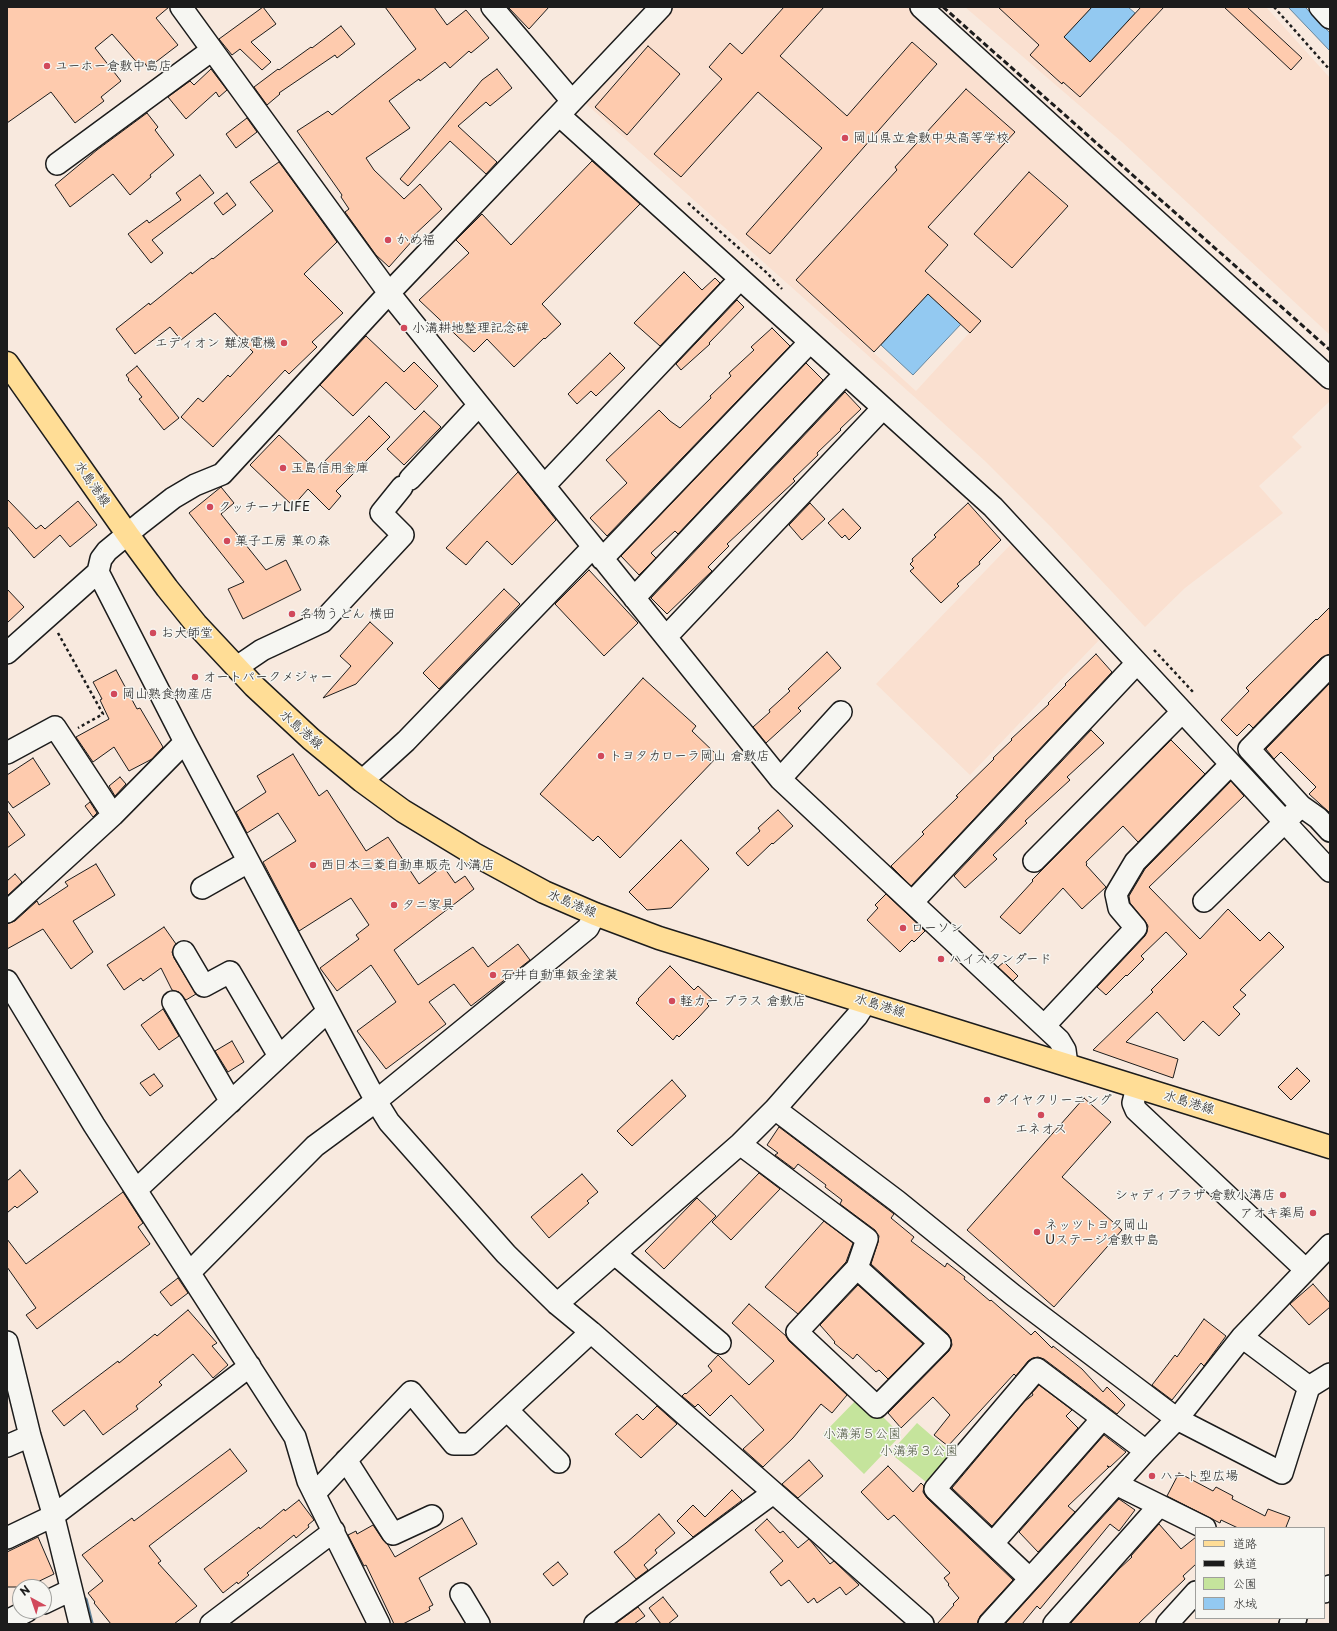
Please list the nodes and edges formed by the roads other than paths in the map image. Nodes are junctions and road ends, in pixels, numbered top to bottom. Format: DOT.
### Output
graph roads {
  1 [pos="181,7"];
  2 [pos="492,7"];
  3 [pos="661,7"];
  4 [pos="921,7"];
  5 [pos="1320,7"];
  6 [pos="1330,18"];
  7 [pos="212,50"];
  8 [pos="566,108"];
  9 [pos="57,164"];
  10 [pos="740,279"];
  11 [pos="389,293"];
  12 [pos="810,342"];
  13 [pos="9,369"];
  14 [pos="846,374"];
  15 [pos="1330,378"];
  16 [pos="479,405"];
  17 [pos="883,408"];
  18 [pos="544,486"];
  19 [pos="128,535"];
  20 [pos="598,553"];
  21 [pos="98,572"];
  22 [pos="634,598"];
  23 [pos="666,638"];
  24 [pos="7,653"];
  25 [pos="1137,663"];
  26 [pos="1330,666"];
  27 [pos="237,667"];
  28 [pos="841,712"];
  29 [pos="1182,712"];
  30 [pos="185,742"];
  31 [pos="7,753"];
  32 [pos="1231,764"];
  33 [pos="780,779"];
  34 [pos="362,781"];
  35 [pos="113,815"];
  36 [pos="1306,816"];
  37 [pos="248,862"];
  38 [pos="1034,862"];
  39 [pos="1330,871"];
  40 [pos="202,888"];
  41 [pos="919,895"];
  42 [pos="1204,901"];
  43 [pos="7,912"];
  44 [pos="596,914"];
  45 [pos="184,952"];
  46 [pos="7,981"];
  47 [pos="173,1002"];
  48 [pos="866,1002"];
  49 [pos="328,1011"];
  50 [pos="1044,1026"];
  51 [pos="280,1056"];
  52 [pos="1067,1066"];
  53 [pos="1137,1087"];
  54 [pos="231,1102"];
  55 [pos="376,1102"];
  56 [pos="775,1109"];
  57 [pos="740,1144"];
  58 [pos="1330,1147"];
  59 [pos="136,1190"];
  60 [pos="1330,1245"];
  61 [pos="615,1254"];
  62 [pos="857,1268"];
  63 [pos="1306,1270"];
  64 [pos="190,1272"];
  65 [pos="557,1304"];
  66 [pos="591,1332"];
  67 [pos="1242,1337"];
  68 [pos="7,1342"];
  69 [pos="720,1342"];
  70 [pos="250,1366"];
  71 [pos="1330,1374"];
  72 [pos="1309,1387"];
  73 [pos="507,1410"];
  74 [pos="1102,1418"];
  75 [pos="1177,1419"];
  76 [pos="30,1436"];
  77 [pos="7,1446"];
  78 [pos="1146,1451"];
  79 [pos="346,1460"];
  80 [pos="559,1462"];
  81 [pos="1116,1484"];
  82 [pos="315,1493"];
  83 [pos="773,1493"];
  84 [pos="1159,1506"];
  85 [pos="55,1511"];
  86 [pos="432,1516"];
  87 [pos="1203,1527"];
  88 [pos="334,1531"];
  89 [pos="7,1538"];
  90 [pos="993,1544"];
  91 [pos="1029,1578"];
  92 [pos="71,1590"];
  93 [pos="1195,1593"];
  94 [pos="462,1594"];
  95 [pos="52,1599"];
  96 [pos="80,1624"];
  97 [pos="211,1624"];
  98 [pos="379,1624"];
  99 [pos="479,1624"];
  100 [pos="595,1624"];
  101 [pos="923,1624"];
  102 [pos="988,1624"];
  103 [pos="1054,1624"];
  104 [pos="1167,1624"];
  1 -- 7 [label="street"];
  2 -- 8 [label="street"];
  3 -- 8 [label="street"];
  4 -- 15 [label="street"];
  5 -- 6 [label="street"];
  7 -- 9 [label="street"];
  7 -- 11 [label="street"];
  8 -- 10 [label="street"];
  8 -- 11 [label="street"];
  10 -- 12 [label="street"];
  10 -- 18 [label="street"];
  11 -- 16 [label="street"];
  11 -- 19 [label="street"];
  12 -- 14 [label="street"];
  12 -- 20 [label="street"];
  13 -- 19 [label="main road, 水島港線"];
  14 -- 17 [label="street"];
  14 -- 22 [label="street"];
  16 -- 18 [label="street"];
  16 -- 27 [label="street"];
  17 -- 23 [label="street"];
  17 -- 25 [label="street"];
  18 -- 20 [label="street"];
  19 -- 21 [label="street"];
  19 -- 27 [label="main road, 水島港線"];
  20 -- 22 [label="street"];
  20 -- 34 [label="street"];
  21 -- 24 [label="street"];
  21 -- 30 [label="street"];
  22 -- 23 [label="street"];
  23 -- 33 [label="street"];
  25 -- 29 [label="street"];
  25 -- 41 [label="street"];
  26 -- 36 [label="street"];
  27 -- 34 [label="main road, 水島港線"];
  28 -- 33 [label="street"];
  29 -- 32 [label="street"];
  29 -- 38 [label="street"];
  30 -- 35 [label="street"];
  30 -- 37 [label="street"];
  31 -- 35 [label="street"];
  32 -- 36 [label="street"];
  32 -- 50 [label="street"];
  33 -- 50 [label="street"];
  34 -- 44 [label="main road, 水島港線"];
  35 -- 43 [label="street"];
  36 -- 39 [label="street"];
  36 -- 42 [label="street"];
  37 -- 40 [label="street"];
  37 -- 49 [label="street"];
  44 -- 48 [label="main road, 水島港線"];
  44 -- 55 [label="street"];
  45 -- 51 [label="street"];
  46 -- 59 [label="street"];
  47 -- 54 [label="street"];
  48 -- 52 [label="main road, 水島港線"];
  48 -- 56 [label="street"];
  49 -- 51 [label="street"];
  49 -- 55 [label="street"];
  50 -- 52 [label="street"];
  51 -- 54 [label="street"];
  52 -- 53 [label="main road, 水島港線"];
  53 -- 58 [label="main road, 水島港線"];
  53 -- 63 [label="street"];
  54 -- 59 [label="street"];
  55 -- 64 [label="street"];
  55 -- 65 [label="street"];
  56 -- 57 [label="street"];
  56 -- 75 [label="street"];
  57 -- 61 [label="street"];
  57 -- 62 [label="street"];
  59 -- 64 [label="street"];
  60 -- 63 [label="street"];
  61 -- 65 [label="street"];
  61 -- 69 [label="street"];
  62 -- 62 [label="street"];
  63 -- 67 [label="street"];
  64 -- 70 [label="street"];
  65 -- 66 [label="street"];
  66 -- 73 [label="street"];
  66 -- 83 [label="street"];
  67 -- 72 [label="street"];
  67 -- 75 [label="street"];
  68 -- 76 [label="street"];
  70 -- 82 [label="street"];
  70 -- 85 [label="street"];
  71 -- 72 [label="street"];
  72 -- 75 [label="street"];
  73 -- 79 [label="street"];
  73 -- 80 [label="street"];
  74 -- 78 [label="street"];
  74 -- 90 [label="street"];
  74 -- 90 [label="street"];
  75 -- 78 [label="street"];
  76 -- 77 [label="street"];
  76 -- 85 [label="street"];
  78 -- 81 [label="street"];
  79 -- 82 [label="street"];
  79 -- 86 [label="street"];
  81 -- 84 [label="street"];
  81 -- 91 [label="street"];
  82 -- 88 [label="street"];
  83 -- 100 [label="street"];
  83 -- 101 [label="street"];
  84 -- 87 [label="street"];
  84 -- 103 [label="street"];
  85 -- 89 [label="street"];
  85 -- 92 [label="street"];
  88 -- 97 [label="street"];
  88 -- 98 [label="street"];
  90 -- 91 [label="street"];
  91 -- 102 [label="street"];
  92 -- 95 [label="street"];
  92 -- 96 [label="street"];
  93 -- 104 [label="street"];
  94 -- 99 [label="street"];
}
